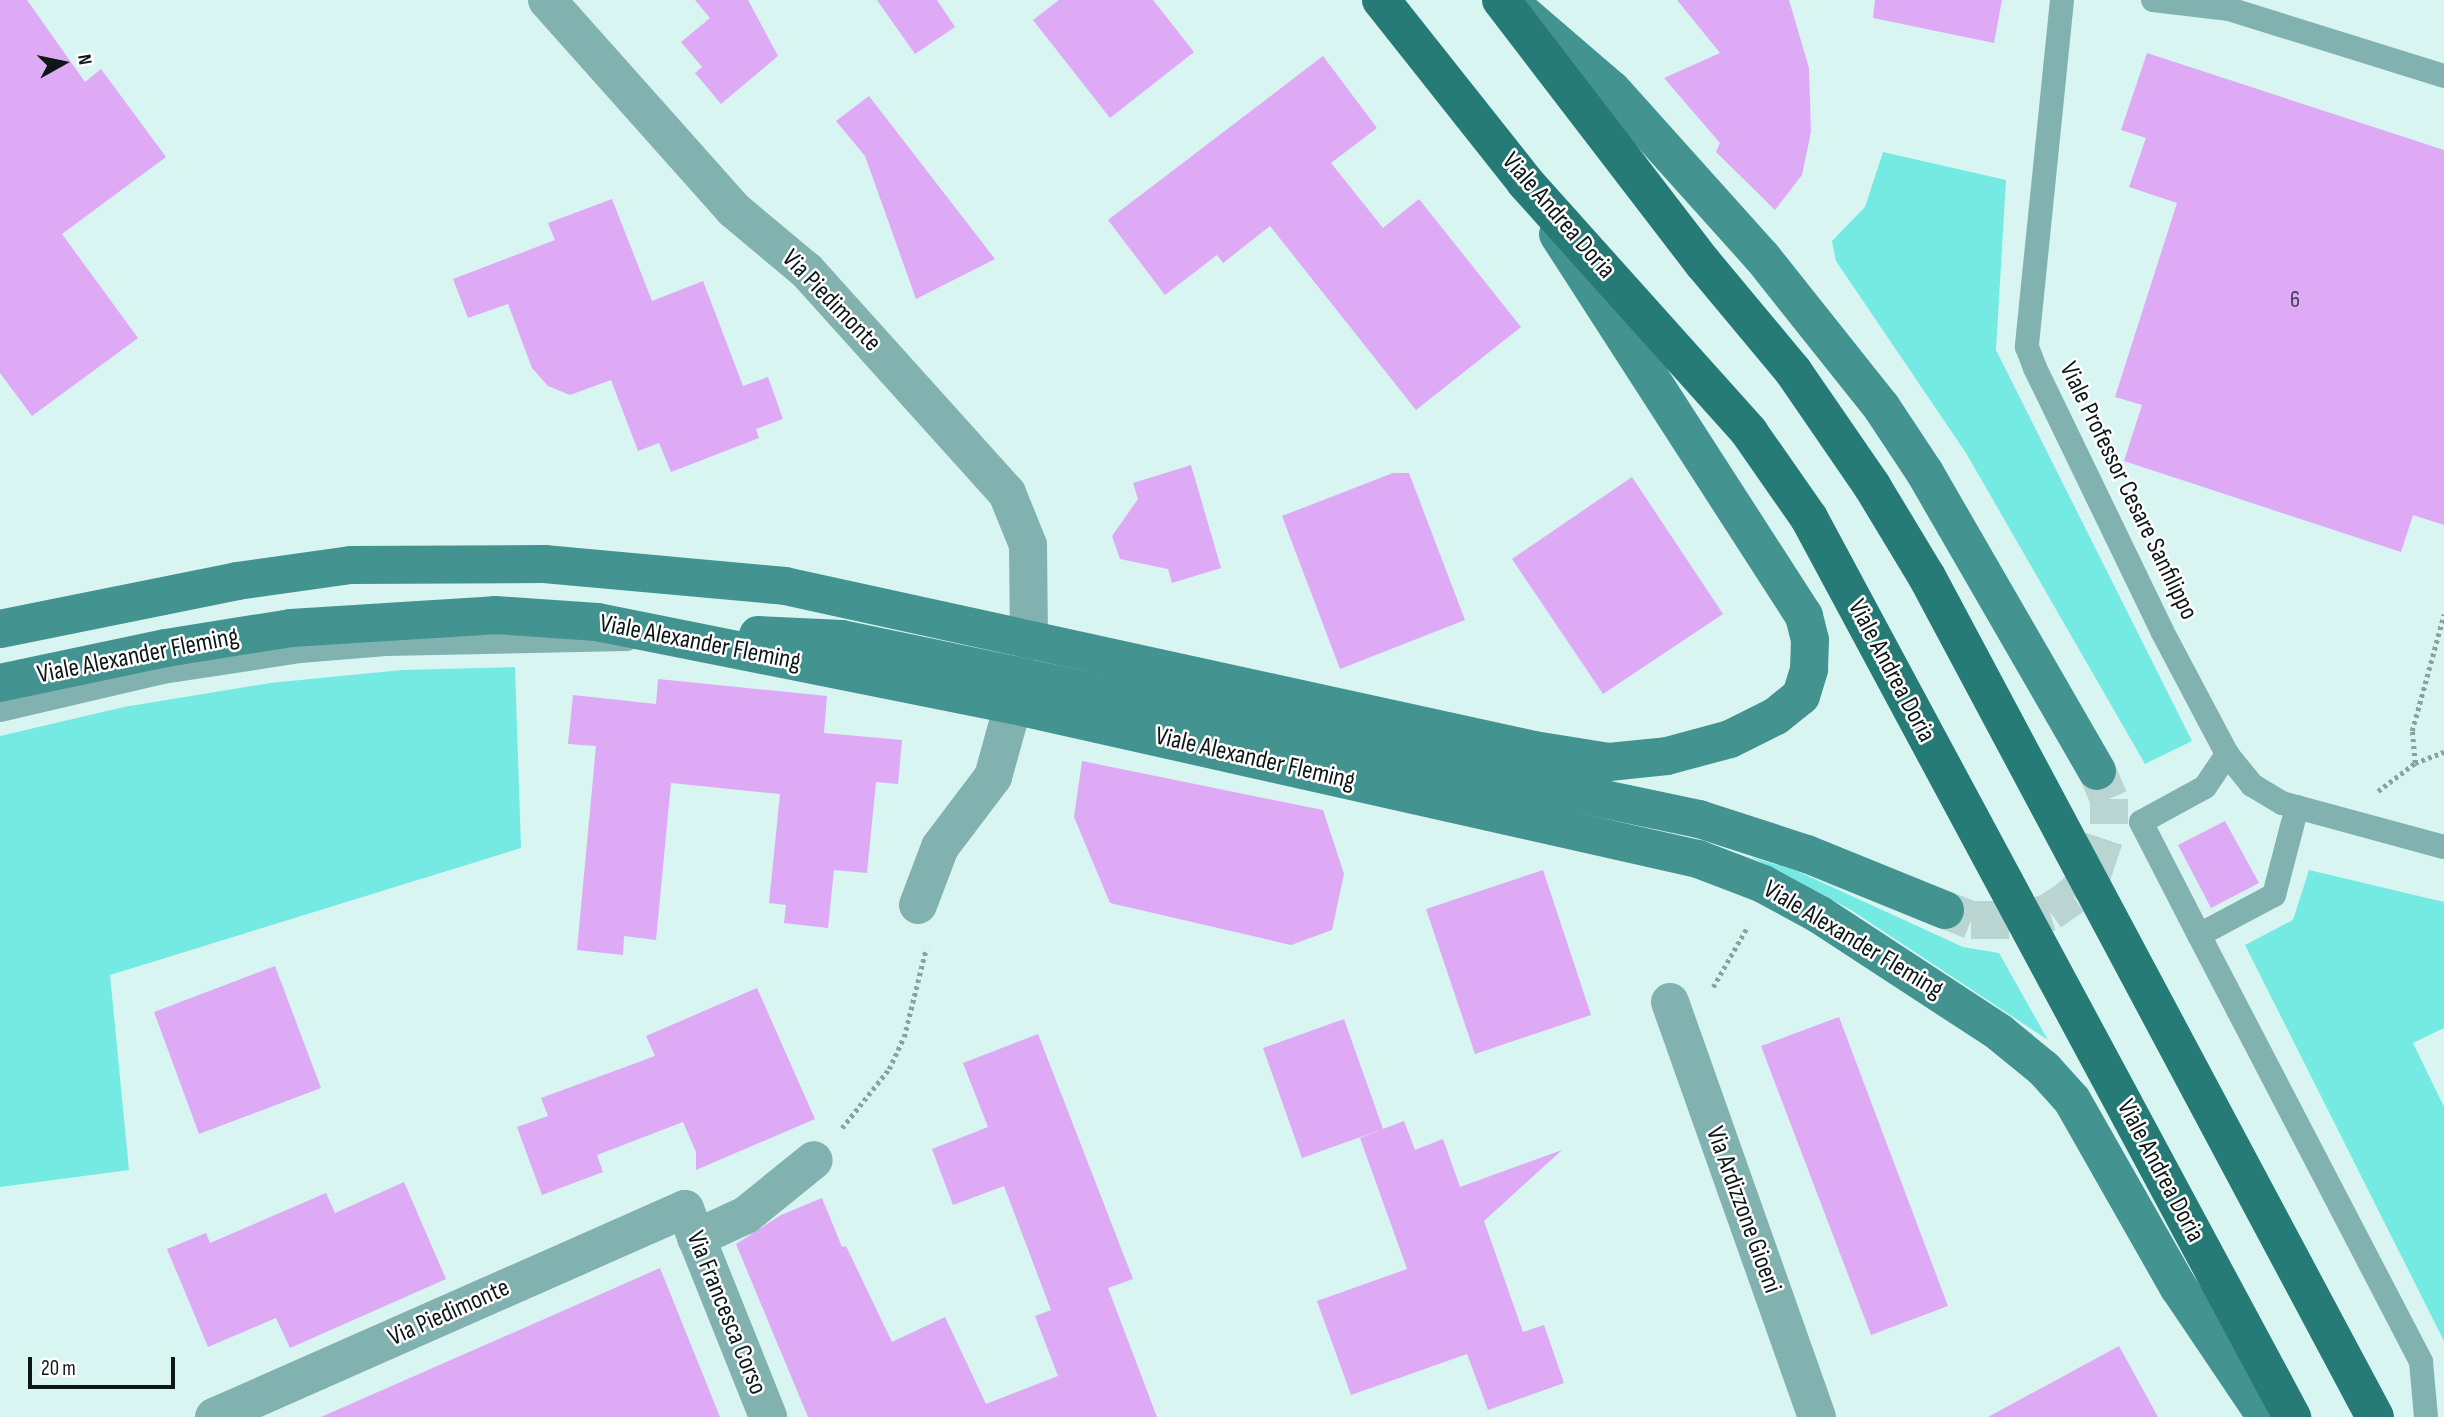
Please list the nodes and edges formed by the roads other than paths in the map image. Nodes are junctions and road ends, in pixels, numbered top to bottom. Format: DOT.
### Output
graph roads {
  1 [pos="547,0"];
  2 [pos="1381,0"];
  3 [pos="1501,0"];
  4 [pos="1506,0"];
  5 [pos="2062,0"];
  6 [pos="2154,0"];
  7 [pos="2444,76"];
  8 [pos="1525,182"];
  9 [pos="0,629"];
  10 [pos="682,636"];
  11 [pos="1029,642"];
  12 [pos="0,683"];
  13 [pos="1013,705"];
  14 [pos="0,710"];
  15 [pos="2227,754"];
  16 [pos="2098,771"];
  17 [pos="2297,807"];
  18 [pos="2444,847"];
  19 [pos="918,905"];
  20 [pos="1945,910"];
  21 [pos="2199,935"];
  22 [pos="1670,1002"];
  23 [pos="814,1160"];
  24 [pos="690,1223"];
  25 [pos="214,1417"];
  26 [pos="768,1417"];
  27 [pos="1817,1417"];
  28 [pos="2266,1417"];
  29 [pos="2292,1417"];
  30 [pos="2375,1417"];
  31 [pos="2426,1417"];
  1 -- 11 [label="street, Via Piedimonte"];
  2 -- 8 [label="main road, Viale Andrea Doria"];
  3 -- 30 [label="main road"];
  4 -- 16 [label="main road"];
  5 -- 15 [label="lane, Viale Professor Cesare Sanfilippo"];
  6 -- 7 [label="lane"];
  8 -- 11 [label="main road, Viale Alexander Fleming"];
  8 -- 29 [label="main road, Viale Andrea Doria"];
  9 -- 11 [label="main road, Viale Alexander Fleming"];
  10 -- 12 [label="main road, Viale Alexander Fleming"];
  10 -- 13 [label="main road, Viale Alexander Fleming"];
  10 -- 14 [label="lane"];
  10 -- 20 [label="main road"];
  13 -- 19 [label="street"];
  13 -- 28 [label="main road, Viale Alexander Fleming"];
  15 -- 17 [label="lane, Viale Professor Cesare Sanfilippo"];
  15 -- 21 [label="lane"];
  17 -- 18 [label="lane, Viale Professor Cesare Sanfilippo"];
  17 -- 21 [label="lane"];
  21 -- 31 [label="lane"];
  22 -- 27 [label="street, Via Ardizzone Gioeni"];
  23 -- 24 [label="street, Via Piedimonte"];
  24 -- 25 [label="street, Via Piedimonte"];
  24 -- 26 [label="street, Via Francesca Corso"];
}
